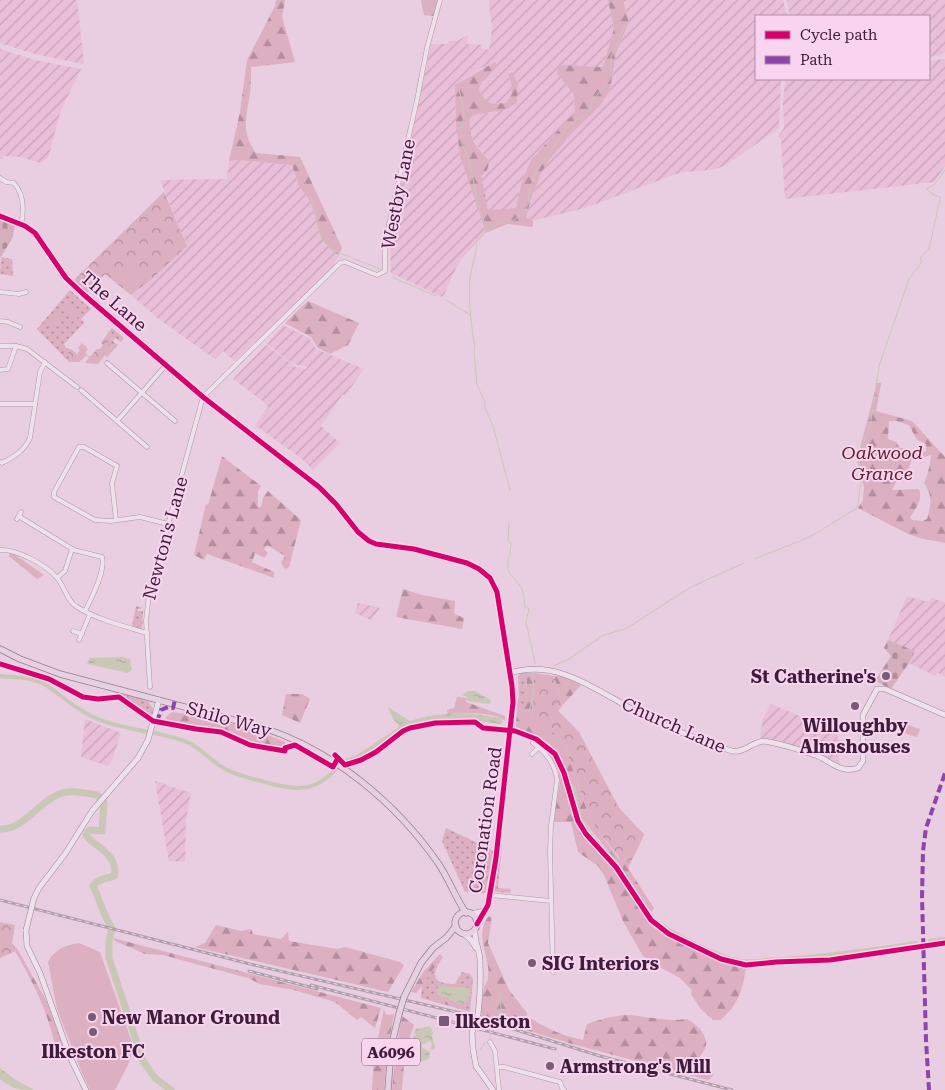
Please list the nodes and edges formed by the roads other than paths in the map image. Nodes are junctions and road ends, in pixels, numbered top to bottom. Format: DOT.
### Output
graph roads {
  1 [pos="440,0"];
  2 [pos="0,178"];
  3 [pos="0,216"];
  4 [pos="21,224"];
  5 [pos="0,292"];
  6 [pos="26,292"];
  7 [pos="0,321"];
  8 [pos="19,328"];
  9 [pos="0,345"];
  10 [pos="16,346"];
  11 [pos="45,362"];
  12 [pos="107,362"];
  13 [pos="166,365"];
  14 [pos="0,370"];
  15 [pos="77,387"];
  16 [pos="81,390"];
  17 [pos="142,393"];
  18 [pos="203,397"];
  19 [pos="0,404"];
  20 [pos="35,404"];
  21 [pos="117,421"];
  22 [pos="174,421"];
  23 [pos="147,447"];
  24 [pos="1,462"];
  25 [pos="19,516"];
  26 [pos="116,520"];
  27 [pos="168,524"];
  28 [pos="72,549"];
  29 [pos="0,550"];
  30 [pos="57,578"];
  31 [pos="84,611"];
  32 [pos="90,614"];
  33 [pos="73,631"];
  34 [pos="147,633"];
  35 [pos="82,634"];
  36 [pos="79,640"];
  37 [pos="0,649"];
  38 [pos="510,672"];
  39 [pos="150,681"];
  40 [pos="156,681"];
  41 [pos="150,687"];
  42 [pos="158,700"];
  43 [pos="945,715"];
  44 [pos="533,743"];
  45 [pos="538,747"];
  46 [pos="532,754"];
  47 [pos="490,895"];
  48 [pos="456,897"];
  49 [pos="551,901"];
  50 [pos="485,911"];
  51 [pos="468,913"];
  52 [pos="457,918"];
  53 [pos="456,926"];
  54 [pos="476,927"];
  55 [pos="462,933"];
  56 [pos="446,938"];
  57 [pos="479,953"];
  58 [pos="552,972"];
  59 [pos="490,1042"];
  60 [pos="497,1067"];
  61 [pos="86,1090"];
  62 [pos="388,1090"];
  63 [pos="492,1090"];
  64 [pos="499,1090"];
  65 [pos="564,1090"];
  1 -- 18 [label="street, Westby Lane"];
  2 -- 4 [label="street"];
  3 -- 4 [label="street, The Lane"];
  4 -- 13 [label="street, The Lane"];
  5 -- 6 [label="street"];
  7 -- 8 [label="street"];
  9 -- 10 [label="street"];
  10 -- 11 [label="street"];
  10 -- 14 [label="street"];
  11 -- 15 [label="street"];
  11 -- 20 [label="street"];
  12 -- 17 [label="street"];
  13 -- 17 [label="street"];
  13 -- 18 [label="street, The Lane"];
  16 -- 21 [label="street"];
  17 -- 21 [label="street"];
  17 -- 22 [label="street"];
  18 -- 27 [label="street, Newton's Lane"];
  18 -- 38 [label="street, Coronation Road"];
  19 -- 20 [label="street"];
  20 -- 24 [label="street"];
  21 -- 23 [label="street"];
  25 -- 28 [label="street"];
  26 -- 26 [label="street"];
  26 -- 27 [label="street"];
  27 -- 34 [label="street, Newton's Lane"];
  28 -- 30 [label="street"];
  28 -- 31 [label="street"];
  29 -- 30 [label="street"];
  30 -- 31 [label="street"];
  31 -- 32 [label="street"];
  32 -- 34 [label="street"];
  32 -- 35 [label="street"];
  33 -- 35 [label="street"];
  34 -- 39 [label="street, Newton's Lane"];
  35 -- 36 [label="street"];
  37 -- 42 [label="main road, Shilo Way"];
  38 -- 43 [label="street, Church Lane"];
  38 -- 47 [label="street, Coronation Road"];
  39 -- 40 [label="street"];
  39 -- 41 [label="street, Newton's Lane"];
  42 -- 48 [label="main road, Shilo Way"];
  42 -- 61 [label="street, bridge"];
  44 -- 45 [label="street"];
  45 -- 46 [label="street"];
  45 -- 49 [label="street"];
  47 -- 49 [label="street"];
  47 -- 50 [label="street, Coronation Road"];
  48 -- 51 [label="main road, Shilo Way"];
  48 -- 52 [label="main road, Shilo Way"];
  49 -- 58 [label="street"];
  50 -- 51 [label="street, Coronation Road"];
  50 -- 54 [label="street, Coronation Road"];
  51 -- 52 [label="main road"];
  51 -- 54 [label="main road"];
  52 -- 53 [label="main road"];
  53 -- 55 [label="main road"];
  53 -- 56 [label="main road, A6096"];
  54 -- 55 [label="main road"];
  54 -- 57 [label="street"];
  55 -- 56 [label="main road, A6096"];
  55 -- 57 [label="street"];
  56 -- 62 [label="main road, A6096, bridge"];
  57 -- 63 [label="street, bridge"];
  59 -- 60 [label="street"];
  60 -- 64 [label="street"];
  60 -- 65 [label="street"];
}
